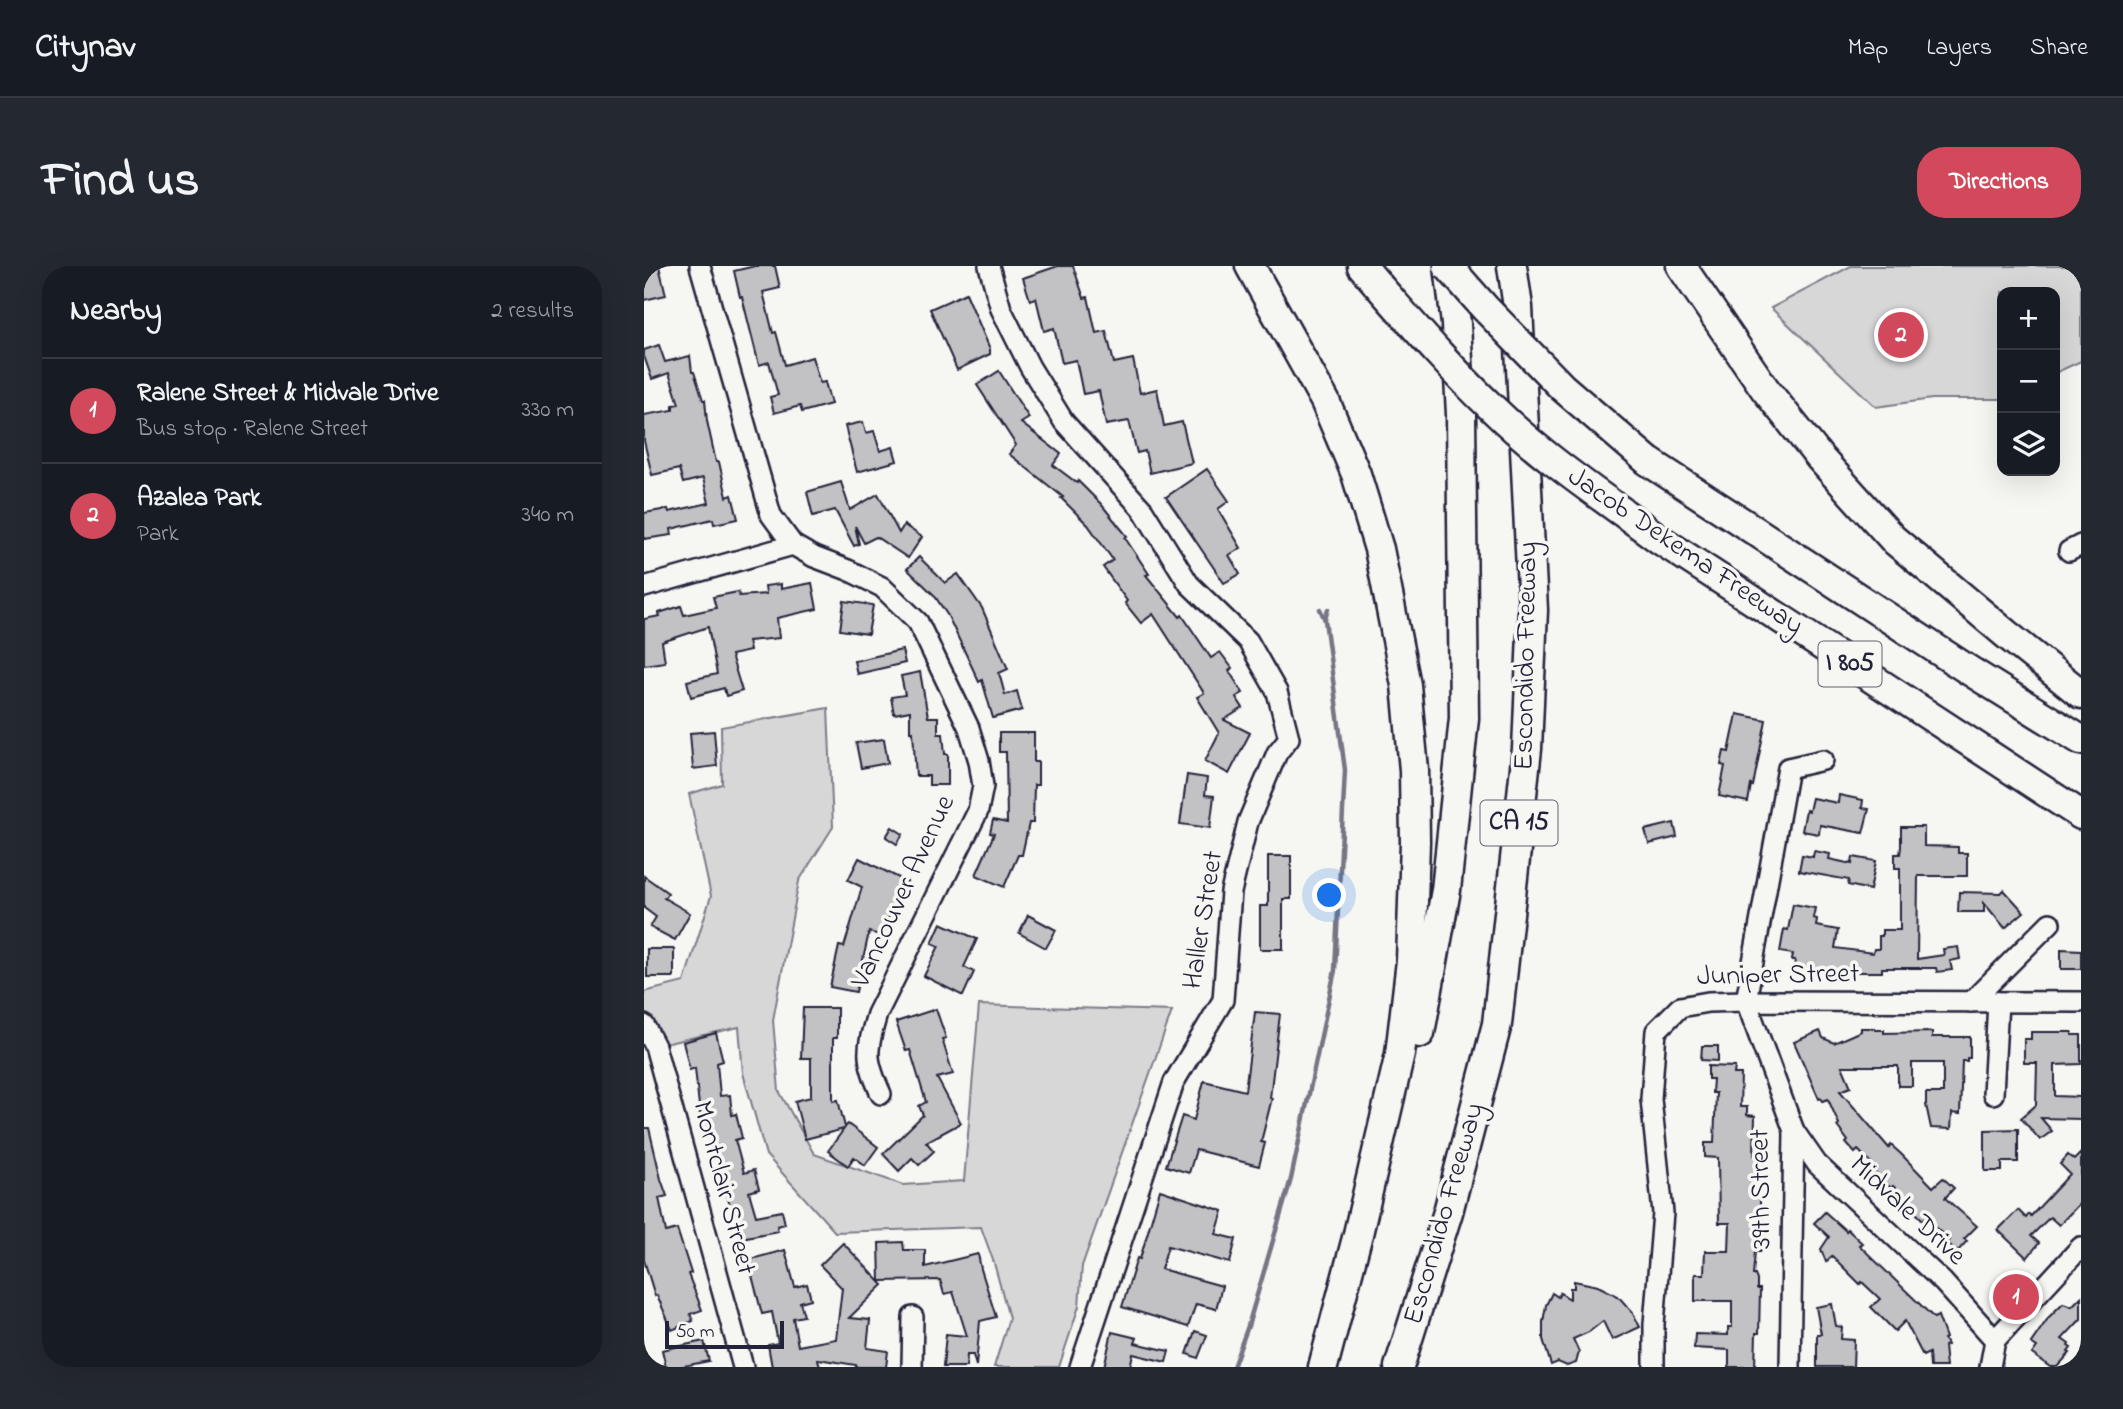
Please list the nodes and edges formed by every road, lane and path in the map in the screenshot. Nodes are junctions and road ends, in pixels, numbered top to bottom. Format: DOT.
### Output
graph roads {
  1 [pos="700,266"];
  2 [pos="989,266"];
  3 [pos="1250,266"];
  4 [pos="1448,266"];
  5 [pos="1512,266"];
  6 [pos="1681,266"];
  7 [pos="1370,276"];
  8 [pos="793,545"];
  9 [pos="644,587"];
  10 [pos="2081,694"];
  11 [pos="2081,740"];
  12 [pos="1823,760"];
  13 [pos="2081,815"];
  14 [pos="2050,923"];
  15 [pos="1746,1001"];
  16 [pos="1971,1002"];
  17 [pos="1998,1002"];
  18 [pos="2081,1002"];
  19 [pos="644,1025"];
  20 [pos="881,1094"];
  21 [pos="1993,1094"];
  22 [pos="1794,1131"];
  23 [pos="2081,1247"];
  24 [pos="913,1317"];
  25 [pos="1995,1340"];
  26 [pos="743,1367"];
  27 [pos="912,1367"];
  28 [pos="1080,1367"];
  29 [pos="1323,1367"];
  30 [pos="1336,1367"];
  31 [pos="1399,1367"];
  32 [pos="1654,1367"];
  33 [pos="1790,1367"];
  34 [pos="1990,1367"];
  1 -- 8 [label="street, Vancouver Avenue"];
  2 -- 28 [label="street, Haller Street"];
  3 -- 29 [label="highway"];
  4 -- 11 [label="highway, Jacob Dekema Freeway / I 805, bridge"];
  4 -- 30 [label="highway, CA 15"];
  5 -- 31 [label="highway, Escondido Freeway / CA 15"];
  6 -- 10 [label="highway"];
  7 -- 13 [label="highway, Jacob Dekema Freeway / I 805, bridge"];
  8 -- 9 [label="street"];
  8 -- 20 [label="street, Vancouver Avenue"];
  12 -- 15 [label="street"];
  14 -- 16 [label="street"];
  15 -- 16 [label="street, Juniper Street"];
  15 -- 22 [label="street, 39th Street"];
  15 -- 32 [label="street, Juniper Street"];
  16 -- 17 [label="street, Juniper Street"];
  17 -- 18 [label="street, Juniper Street"];
  17 -- 21 [label="street"];
  19 -- 26 [label="street, Montclair Street"];
  22 -- 25 [label="street, Midvale Drive"];
  22 -- 33 [label="street, 39th Street"];
  23 -- 25 [label="street"];
  24 -- 27 [label="street"];
  25 -- 34 [label="street"];
}
